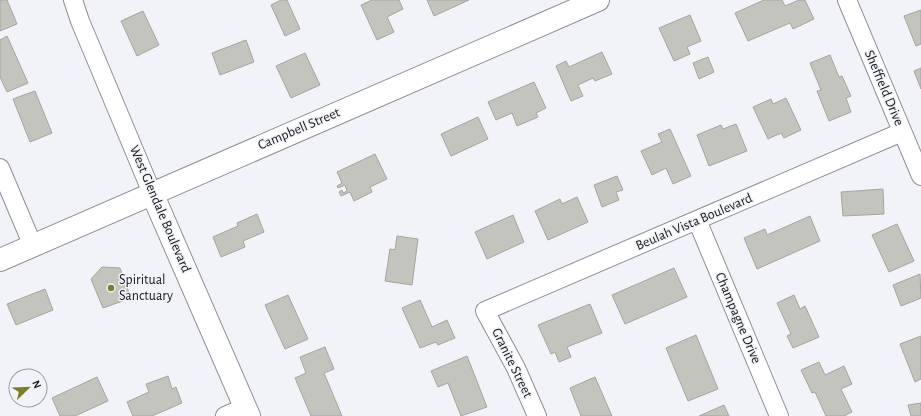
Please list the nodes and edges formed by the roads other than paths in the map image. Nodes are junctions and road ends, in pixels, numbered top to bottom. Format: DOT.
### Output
graph roads {
  1 [pos="73,0"];
  2 [pos="598,0"];
  3 [pos="846,0"];
  4 [pos="902,132"];
  5 [pos="0,168"];
  6 [pos="921,176"];
  7 [pos="152,193"];
  8 [pos="697,220"];
  9 [pos="33,246"];
  10 [pos="0,260"];
  11 [pos="486,311"];
  12 [pos="247,412"];
  13 [pos="225,416"];
  14 [pos="537,416"];
  15 [pos="779,416"];
  1 -- 7 [label="street, West Glendale Boulevard"];
  2 -- 7 [label="main road, Campbell Street"];
  3 -- 4 [label="street, Sheffield Drive"];
  4 -- 6 [label="street, Sheffield Drive"];
  4 -- 8 [label="street, Beulah Vista Boulevard"];
  5 -- 9 [label="street"];
  7 -- 9 [label="main road, Campbell Street"];
  7 -- 12 [label="main road, West Glendale Boulevard"];
  8 -- 11 [label="street, Beulah Vista Boulevard"];
  8 -- 15 [label="street, Champagne Drive"];
  9 -- 10 [label="main road, Campbell Street"];
  11 -- 14 [label="street, Granite Street"];
  12 -- 13 [label="street"];
}
